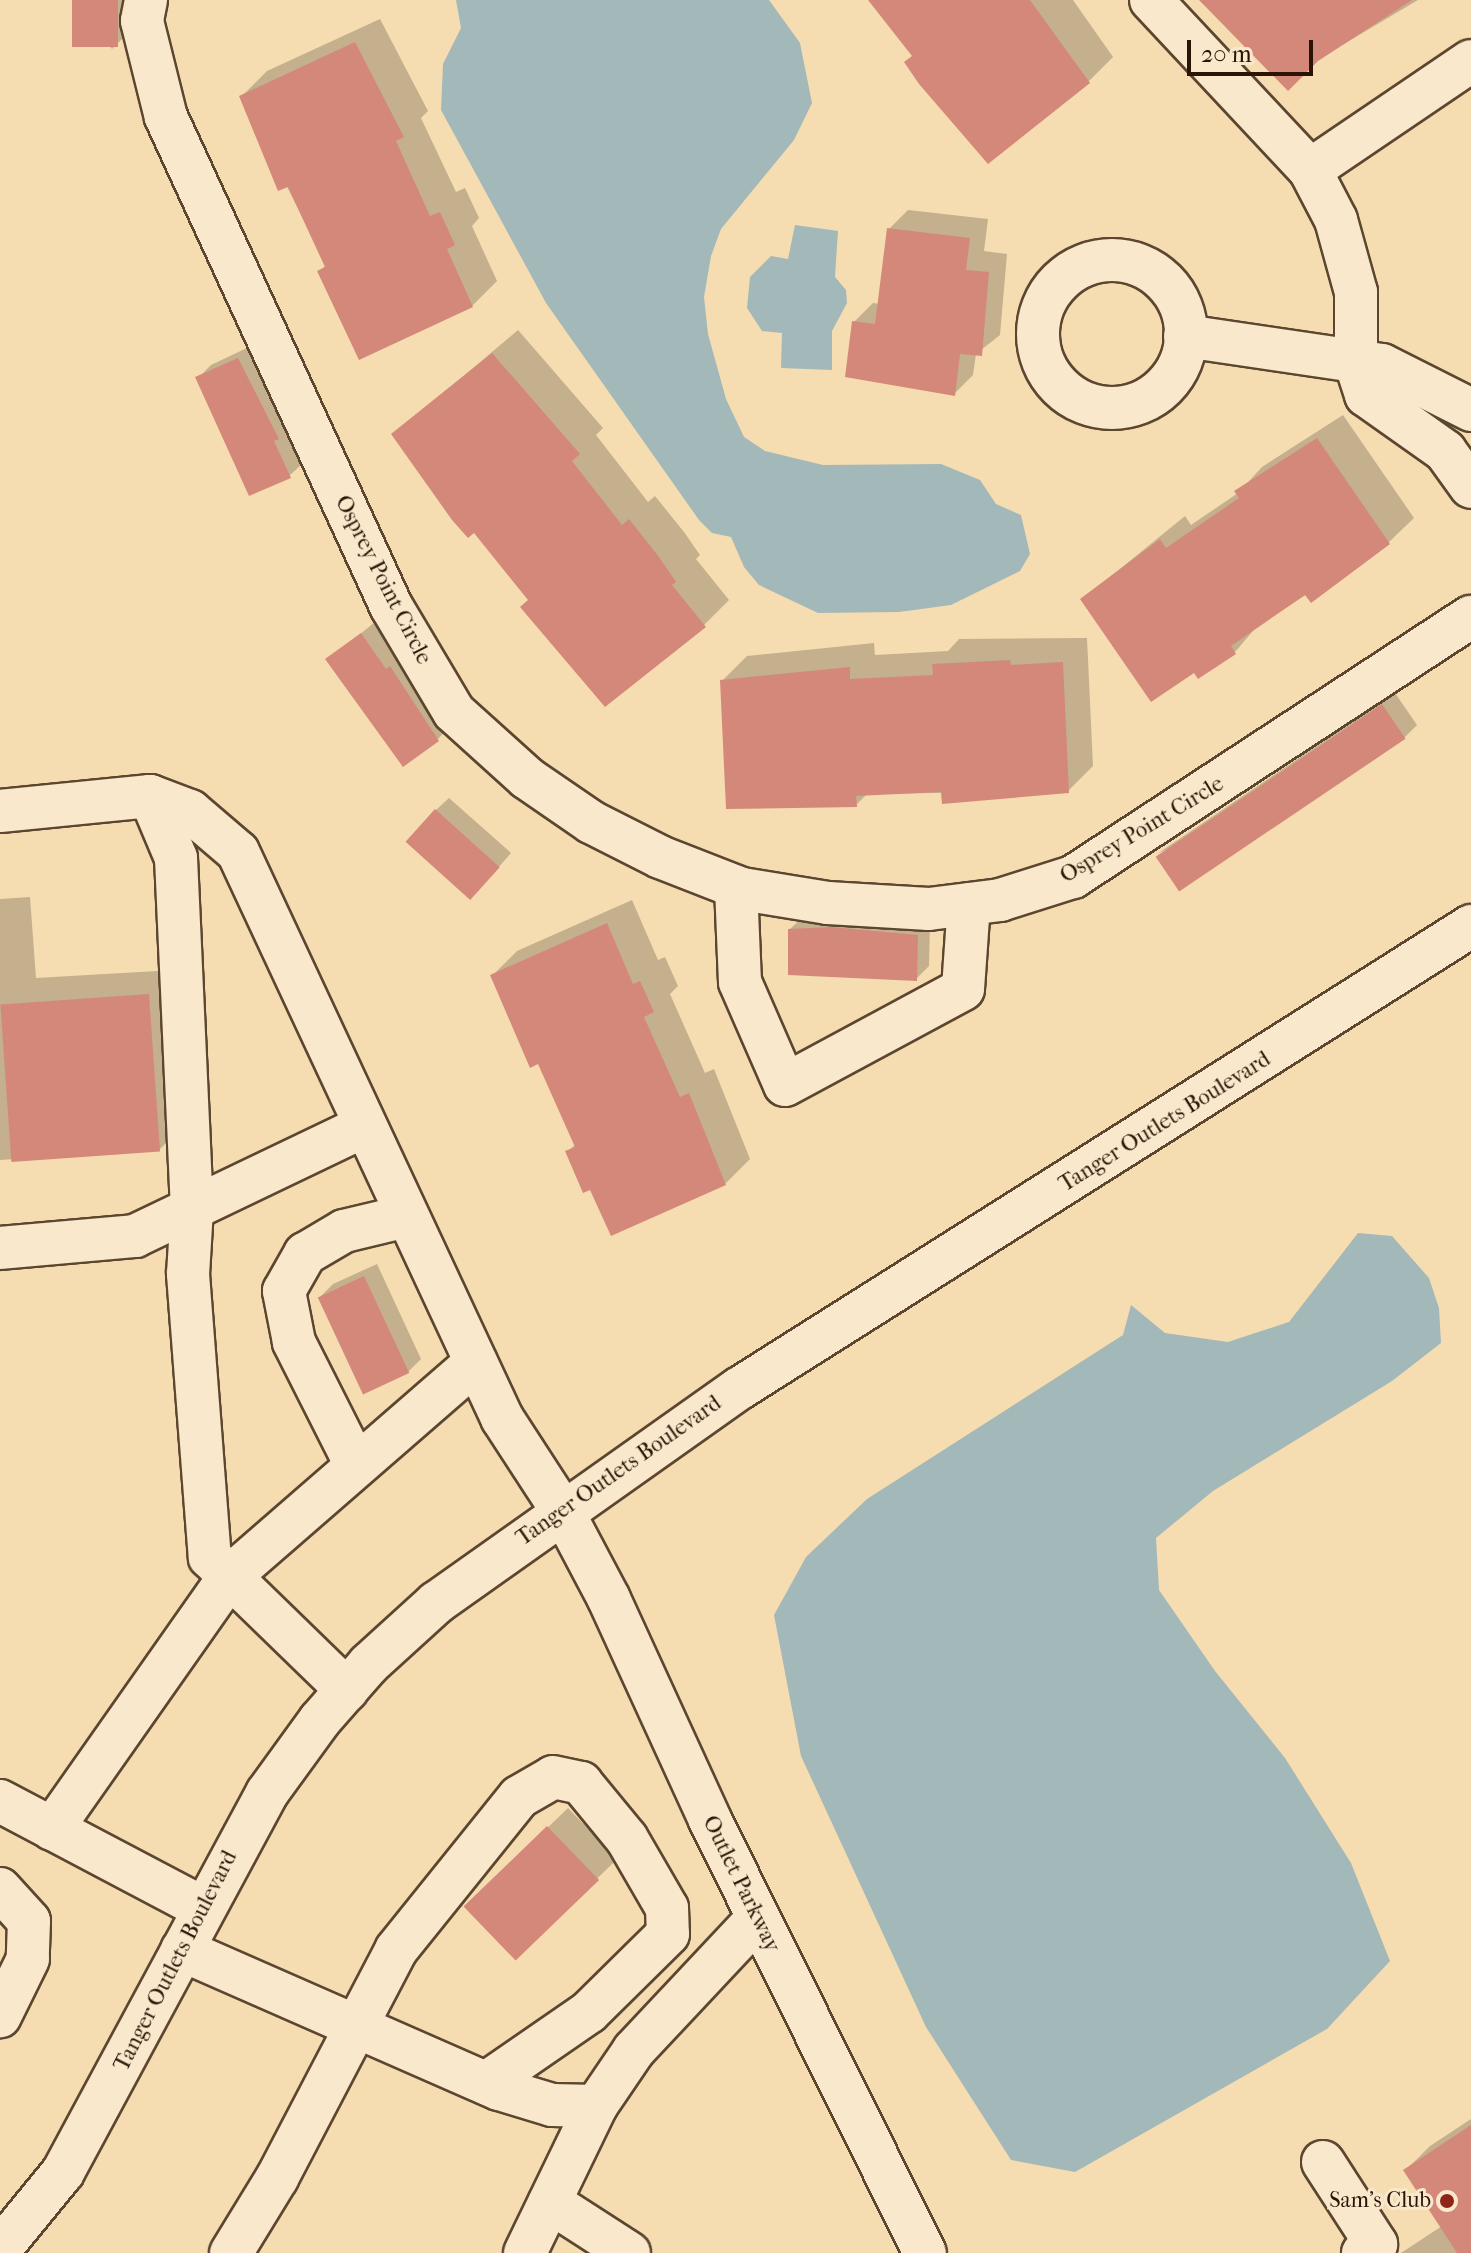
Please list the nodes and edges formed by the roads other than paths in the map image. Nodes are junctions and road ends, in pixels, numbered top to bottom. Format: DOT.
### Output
graph roads {
  1 [pos="146,0"];
  2 [pos="1151,0"];
  3 [pos="1471,61"];
  4 [pos="1310,170"];
  5 [pos="1185,336"];
  6 [pos="1356,364"];
  7 [pos="1471,410"];
  8 [pos="1458,443"];
  9 [pos="1471,487"];
  10 [pos="1471,617"];
  11 [pos="150,796"];
  12 [pos="0,811"];
  13 [pos="736,887"];
  14 [pos="969,904"];
  15 [pos="1471,926"];
  16 [pos="365,1126"];
  17 [pos="192,1209"];
  18 [pos="407,1216"];
  19 [pos="0,1248"];
  20 [pos="476,1362"];
  21 [pos="356,1465"];
  22 [pos="563,1512"];
  23 [pos="229,1577"];
  24 [pos="347,1690"];
  25 [pos="0,1801"];
  26 [pos="52,1829"];
  27 [pos="0,1889"];
  28 [pos="203,1908"];
  29 [pos="758,1918"];
  30 [pos="182,1950"];
  31 [pos="0,2016"];
  32 [pos="352,2027"];
  33 [pos="486,2083"];
  34 [pos="596,2106"];
  35 [pos="1323,2162"];
  36 [pos="550,2202"];
  37 [pos="0,2249"];
  38 [pos="231,2253"];
  39 [pos="525,2253"];
  40 [pos="629,2253"];
  41 [pos="925,2253"];
  42 [pos="1363,2253"];
  1 -- 13 [label="street, Osprey Point Circle"];
  2 -- 4 [label="street"];
  3 -- 4 [label="street"];
  4 -- 6 [label="street"];
  5 -- 6 [label="street"];
  6 -- 7 [label="street"];
  6 -- 8 [label="street"];
  8 -- 9 [label="street"];
  10 -- 14 [label="street, Osprey Point Circle"];
  11 -- 12 [label="street"];
  11 -- 16 [label="street, Outlet Parkway"];
  11 -- 17 [label="street"];
  13 -- 14 [label="street, Osprey Point Circle"];
  13 -- 14 [label="street"];
  15 -- 22 [label="street, Tanger Outlets Boulevard"];
  16 -- 17 [label="street"];
  16 -- 18 [label="street, Outlet Parkway"];
  17 -- 19 [label="street"];
  17 -- 23 [label="street"];
  18 -- 20 [label="street, Outlet Parkway"];
  18 -- 21 [label="street"];
  20 -- 21 [label="street"];
  20 -- 22 [label="street, Outlet Parkway"];
  21 -- 23 [label="street"];
  22 -- 24 [label="street, Tanger Outlets Boulevard"];
  22 -- 29 [label="street, Outlet Parkway"];
  23 -- 24 [label="street"];
  23 -- 26 [label="street"];
  24 -- 28 [label="street, Tanger Outlets Boulevard"];
  25 -- 26 [label="street"];
  26 -- 28 [label="street"];
  27 -- 31 [label="street"];
  28 -- 30 [label="street, Tanger Outlets Boulevard"];
  29 -- 34 [label="street"];
  29 -- 41 [label="street, Outlet Parkway"];
  30 -- 32 [label="street"];
  30 -- 37 [label="street, Tanger Outlets Boulevard"];
  32 -- 33 [label="street"];
  32 -- 33 [label="street"];
  32 -- 38 [label="street"];
  33 -- 34 [label="street"];
  34 -- 36 [label="street"];
  35 -- 42 [label="street"];
  36 -- 39 [label="street"];
  36 -- 40 [label="street"];
}
